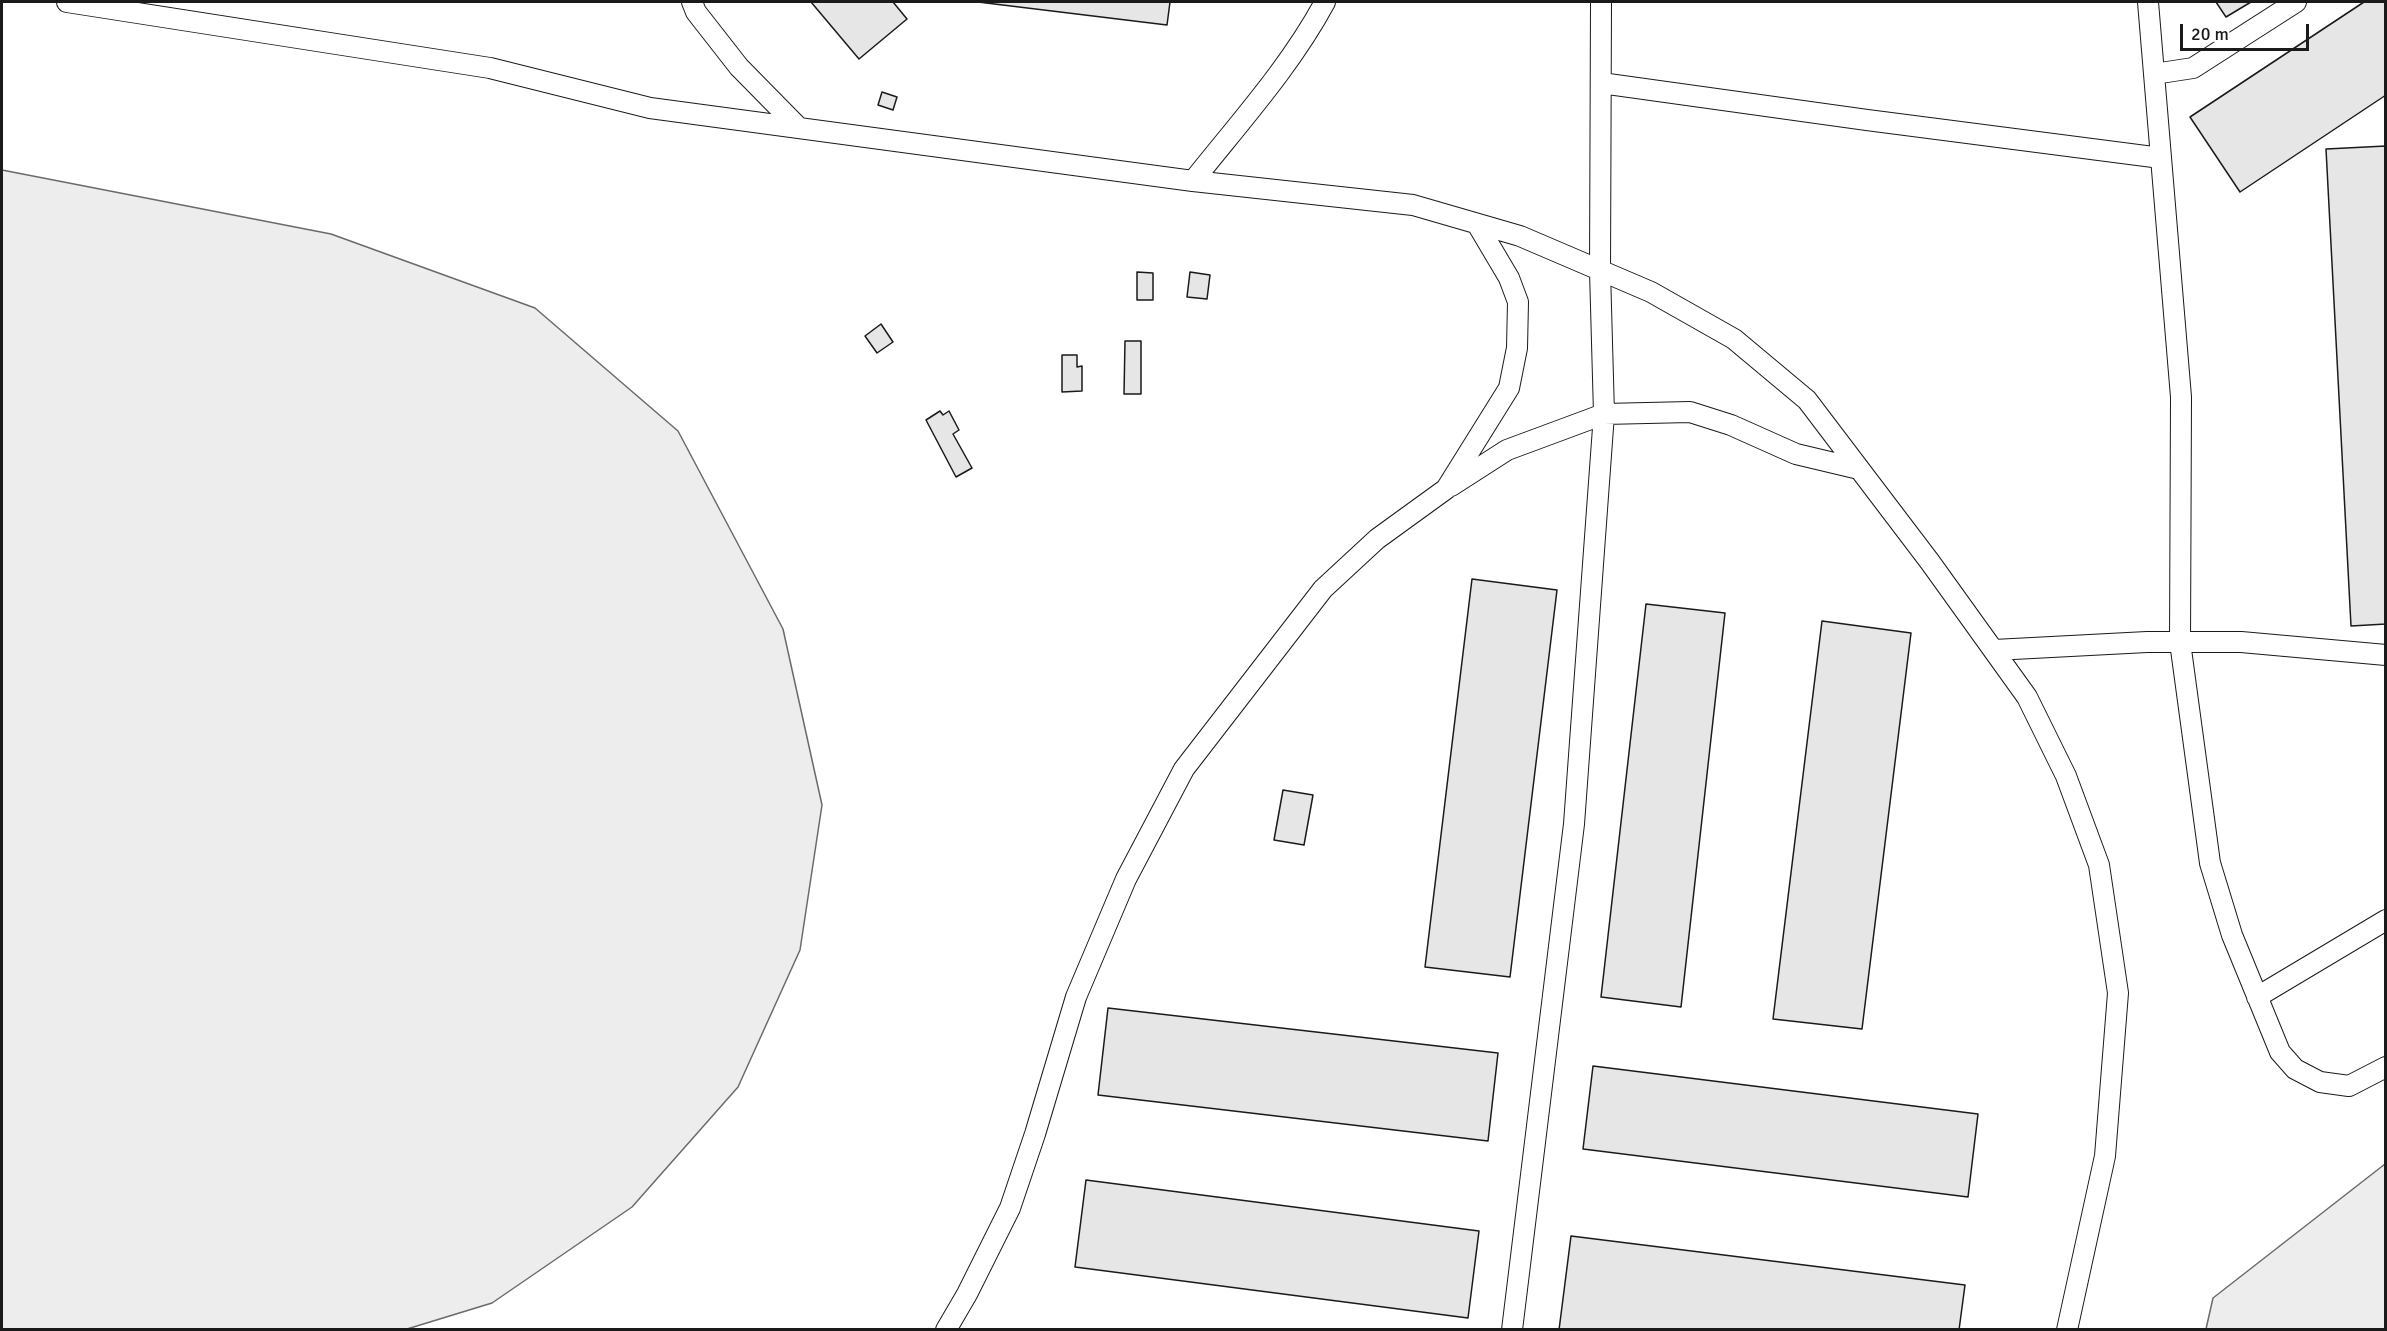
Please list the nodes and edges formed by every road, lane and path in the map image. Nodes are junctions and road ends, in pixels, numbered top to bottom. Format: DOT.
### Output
graph roads {
  1 [pos="67,2"];
  2 [pos="692,2"];
  3 [pos="1325,2"];
  4 [pos="1601,2"];
  5 [pos="2148,2"];
  6 [pos="2296,2"];
  7 [pos="2154,74"];
  8 [pos="1601,82"];
  9 [pos="799,128"];
  10 [pos="2161,158"];
  11 [pos="1193,181"];
  12 [pos="1477,224"];
  13 [pos="1600,271"];
  14 [pos="1604,414"];
  15 [pos="1859,469"];
  16 [pos="1446,489"];
  17 [pos="2180,642"];
  18 [pos="1994,650"];
  19 [pos="2385,655"];
  20 [pos="2385,920"];
  21 [pos="2257,997"];
  22 [pos="2385,1066"];
  23 [pos="946,1329"];
  24 [pos="1512,1329"];
  25 [pos="2067,1329"];
  1 -- 9 [label="lane"];
  2 -- 9 [label="lane"];
  3 -- 11 [label="lane"];
  4 -- 8 [label="lane"];
  5 -- 7 [label="lane"];
  6 -- 7 [label="lane"];
  7 -- 10 [label="lane"];
  8 -- 10 [label="lane"];
  8 -- 13 [label="lane"];
  9 -- 11 [label="lane"];
  10 -- 17 [label="lane"];
  11 -- 12 [label="lane"];
  12 -- 13 [label="lane"];
  12 -- 16 [label="lane"];
  13 -- 14 [label="lane"];
  13 -- 15 [label="lane"];
  14 -- 15 [label="lane"];
  14 -- 16 [label="lane"];
  14 -- 24 [label="lane"];
  15 -- 18 [label="lane"];
  16 -- 23 [label="lane"];
  17 -- 18 [label="lane"];
  17 -- 19 [label="lane"];
  17 -- 21 [label="lane"];
  18 -- 25 [label="lane"];
  20 -- 21 [label="lane"];
  21 -- 22 [label="lane"];
}
